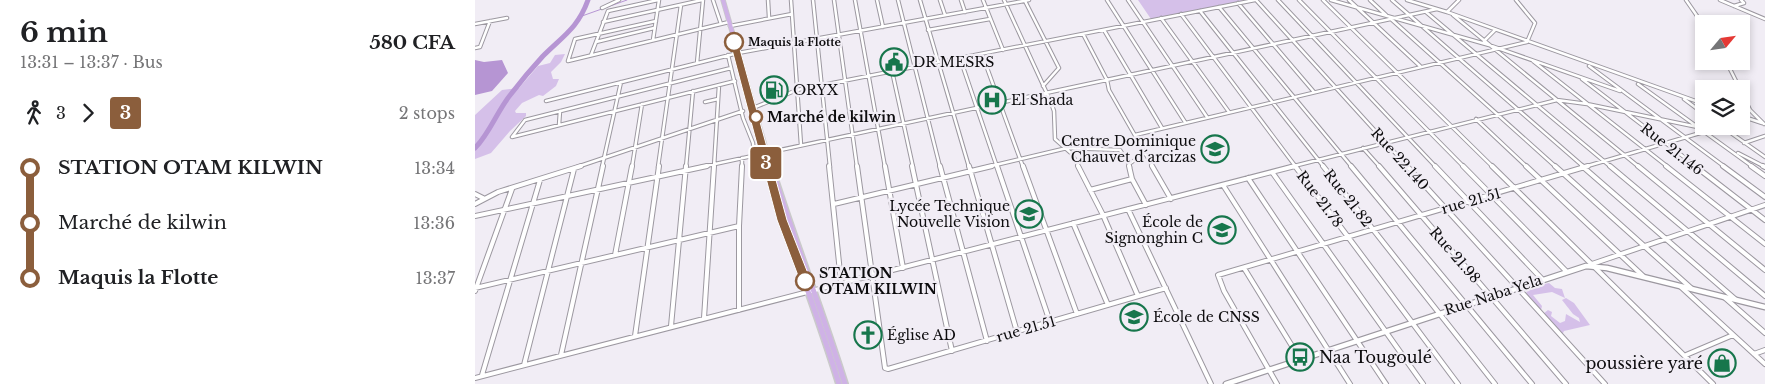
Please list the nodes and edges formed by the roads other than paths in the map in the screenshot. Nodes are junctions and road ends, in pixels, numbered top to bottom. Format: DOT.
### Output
graph roads {
  1 [pos="619,0"];
  2 [pos="659,0"];
  3 [pos="702,0"];
  4 [pos="713,0"];
  5 [pos="723,0"];
  6 [pos="768,0"];
  7 [pos="791,0"];
  8 [pos="813,0"];
  9 [pos="834,0"];
  10 [pos="855,0"];
  11 [pos="877,0"];
  12 [pos="898,0"];
  13 [pos="919,0"];
  14 [pos="940,0"];
  15 [pos="961,0"];
  16 [pos="983,0"];
  17 [pos="1004,0"];
  18 [pos="1027,0"];
  19 [pos="1107,0"];
  20 [pos="1128,0"];
  21 [pos="1256,0"];
  22 [pos="1278,0"];
  23 [pos="1299,0"];
  24 [pos="1323,0"];
  25 [pos="1331,0"];
  26 [pos="1349,0"];
  27 [pos="1370,0"];
  28 [pos="1392,0"];
  29 [pos="1407,0"];
  30 [pos="1459,0"];
  31 [pos="1516,0"];
  32 [pos="1686,0"];
  33 [pos="1721,0"];
  34 [pos="1741,0"];
  35 [pos="1006,4"];
  36 [pos="1237,4"];
  37 [pos="681,5"];
  38 [pos="1219,7"];
  39 [pos="1356,7"];
  40 [pos="1733,7"];
  41 [pos="602,8"];
  42 [pos="986,8"];
  43 [pos="1437,9"];
  44 [pos="657,10"];
  45 [pos="1200,11"];
  46 [pos="965,12"];
  47 [pos="1426,12"];
  48 [pos="1447,12"];
  49 [pos="792,14"];
  50 [pos="1181,14"];
  51 [pos="945,15"];
  52 [pos="1386,15"];
  53 [pos="1409,15"];
  54 [pos="1453,15"];
  55 [pos="1696,15"];
  56 [pos="507,18"];
  57 [pos="769,18"];
  58 [pos="1161,18"];
  59 [pos="1396,18"];
  60 [pos="925,19"];
  61 [pos="990,19"];
  62 [pos="1391,19"];
  63 [pos="1765,19"];
  64 [pos="490,21"];
  65 [pos="655,21"];
  66 [pos="603,22"];
  67 [pos="1142,22"];
  68 [pos="904,23"];
  69 [pos="1373,23"];
  70 [pos="475,24"];
  71 [pos="721,24"];
  72 [pos="729,24"];
  73 [pos="1123,26"];
  74 [pos="1422,26"];
  75 [pos="883,27"];
  76 [pos="654,28"];
  77 [pos="700,28"];
  78 [pos="1350,28"];
  79 [pos="861,30"];
  80 [pos="928,30"];
  81 [pos="1103,30"];
  82 [pos="1495,30"];
  83 [pos="1331,32"];
  84 [pos="599,34"];
  85 [pos="1083,34"];
  86 [pos="1453,34"];
  87 [pos="677,35"];
  88 [pos="839,35"];
  89 [pos="1312,36"];
  90 [pos="817,39"];
  91 [pos="653,40"];
  92 [pos="1292,40"];
  93 [pos="1045,41"];
  94 [pos="1484,41"];
  95 [pos="595,42"];
  96 [pos="1527,42"];
  97 [pos="793,43"];
  98 [pos="1489,44"];
  99 [pos="1025,45"];
  100 [pos="1272,45"];
  101 [pos="475,48"];
  102 [pos="1500,48"];
  103 [pos="1253,49"];
  104 [pos="1003,50"];
  105 [pos="1495,50"];
  106 [pos="738,53"];
  107 [pos="1233,53"];
  108 [pos="982,54"];
  109 [pos="1476,54"];
  110 [pos="591,55"];
  111 [pos="728,55"];
  112 [pos="1213,57"];
  113 [pos="960,58"];
  114 [pos="1458,58"];
  115 [pos="1531,59"];
  116 [pos="938,62"];
  117 [pos="1193,62"];
  118 [pos="1439,62"];
  119 [pos="697,63"];
  120 [pos="1585,63"];
  121 [pos="1172,66"];
  122 [pos="916,67"];
  123 [pos="1420,67"];
  124 [pos="731,68"];
  125 [pos="672,69"];
  126 [pos="892,71"];
  127 [pos="1151,71"];
  128 [pos="1396,72"];
  129 [pos="1131,75"];
  130 [pos="870,76"];
  131 [pos="1579,77"];
  132 [pos="1376,78"];
  133 [pos="846,80"];
  134 [pos="1107,80"];
  135 [pos="1633,80"];
  136 [pos="735,81"];
  137 [pos="621,82"];
  138 [pos="1356,82"];
  139 [pos="670,84"];
  140 [pos="719,85"];
  141 [pos="821,86"];
  142 [pos="1043,86"];
  143 [pos="1335,88"];
  144 [pos="797,90"];
  145 [pos="693,91"];
  146 [pos="1620,91"];
  147 [pos="1314,92"];
  148 [pos="1046,93"];
  149 [pos="618,96"];
  150 [pos="669,97"];
  151 [pos="1294,97"];
  152 [pos="1681,97"];
  153 [pos="718,99"];
  154 [pos="546,100"];
  155 [pos="1557,100"];
  156 [pos="1695,101"];
  157 [pos="705,102"];
  158 [pos="1272,102"];
  159 [pos="1000,103"];
  160 [pos="642,104"];
  161 [pos="1535,104"];
  162 [pos="1587,104"];
  163 [pos="1251,107"];
  164 [pos="1695,107"];
  165 [pos="753,108"];
  166 [pos="977,108"];
  167 [pos="1516,108"];
  168 [pos="1750,110"];
  169 [pos="560,111"];
  170 [pos="614,111"];
  171 [pos="743,111"];
  172 [pos="1229,112"];
  173 [pos="1624,112"];
  174 [pos="952,113"];
  175 [pos="1497,114"];
  176 [pos="1207,117"];
  177 [pos="927,118"];
  178 [pos="716,119"];
  179 [pos="1476,119"];
  180 [pos="1660,119"];
  181 [pos="1750,119"];
  182 [pos="1185,122"];
  183 [pos="904,123"];
  184 [pos="1765,124"];
  185 [pos="559,125"];
  186 [pos="1451,126"];
  187 [pos="1694,126"];
  188 [pos="690,128"];
  189 [pos="879,128"];
  190 [pos="1162,128"];
  191 [pos="1429,131"];
  192 [pos="853,134"];
  193 [pos="1135,134"];
  194 [pos="1695,135"];
  195 [pos="1708,135"];
  196 [pos="1734,135"];
  197 [pos="1408,137"];
  198 [pos="1765,137"];
  199 [pos="663,138"];
  200 [pos="1686,138"];
  201 [pos="827,140"];
  202 [pos="1385,142"];
  203 [pos="1744,143"];
  204 [pos="1665,144"];
  205 [pos="801,145"];
  206 [pos="635,148"];
  207 [pos="1067,148"];
  208 [pos="1363,148"];
  209 [pos="1645,150"];
  210 [pos="1730,150"];
  211 [pos="765,153"];
  212 [pos="1145,153"];
  213 [pos="1341,154"];
  214 [pos="754,155"];
  215 [pos="1625,155"];
  216 [pos="1765,157"];
  217 [pos="603,158"];
  218 [pos="742,158"];
  219 [pos="1022,160"];
  220 [pos="1318,160"];
  221 [pos="1604,162"];
  222 [pos="715,164"];
  223 [pos="1129,164"];
  224 [pos="1295,166"];
  225 [pos="1765,166"];
  226 [pos="996,167"];
  227 [pos="574,168"];
  228 [pos="1583,168"];
  229 [pos="686,170"];
  230 [pos="1272,172"];
  231 [pos="971,173"];
  232 [pos="1563,174"];
  233 [pos="658,176"];
  234 [pos="1765,176"];
  235 [pos="1248,178"];
  236 [pos="944,179"];
  237 [pos="1132,179"];
  238 [pos="540,180"];
  239 [pos="1541,180"];
  240 [pos="630,182"];
  241 [pos="917,185"];
  242 [pos="1223,185"];
  243 [pos="513,188"];
  244 [pos="1515,188"];
  245 [pos="598,189"];
  246 [pos="1089,190"];
  247 [pos="890,192"];
  248 [pos="475,194"];
  249 [pos="568,195"];
  250 [pos="1491,195"];
  251 [pos="1765,197"];
  252 [pos="484,198"];
  253 [pos="863,198"];
  254 [pos="1171,199"];
  255 [pos="535,202"];
  256 [pos="1468,202"];
  257 [pos="475,204"];
  258 [pos="834,204"];
  259 [pos="1146,204"];
  260 [pos="1765,205"];
  261 [pos="1445,208"];
  262 [pos="503,209"];
  263 [pos="1128,209"];
  264 [pos="1752,210"];
  265 [pos="1103,215"];
  266 [pos="475,216"];
  267 [pos="1421,216"];
  268 [pos="1731,218"];
  269 [pos="1765,220"];
  270 [pos="1397,222"];
  271 [pos="1073,223"];
  272 [pos="1709,224"];
  273 [pos="739,226"];
  274 [pos="1046,230"];
  275 [pos="1373,230"];
  276 [pos="1688,232"];
  277 [pos="709,234"];
  278 [pos="1020,236"];
  279 [pos="1348,237"];
  280 [pos="1666,240"];
  281 [pos="679,241"];
  282 [pos="991,244"];
  283 [pos="1323,244"];
  284 [pos="1765,244"];
  285 [pos="1645,247"];
  286 [pos="647,248"];
  287 [pos="1296,251"];
  288 [pos="963,252"];
  289 [pos="1621,254"];
  290 [pos="615,255"];
  291 [pos="1270,259"];
  292 [pos="933,260"];
  293 [pos="581,263"];
  294 [pos="1593,265"];
  295 [pos="903,268"];
  296 [pos="1244,268"];
  297 [pos="1765,270"];
  298 [pos="1566,271"];
  299 [pos="546,272"];
  300 [pos="872,275"];
  301 [pos="1645,277"];
  302 [pos="1542,279"];
  303 [pos="510,280"];
  304 [pos="841,282"];
  305 [pos="1681,286"];
  306 [pos="1166,288"];
  307 [pos="1517,288"];
  308 [pos="475,289"];
  309 [pos="1691,289"];
  310 [pos="812,291"];
  311 [pos="1139,296"];
  312 [pos="1491,296"];
  313 [pos="1765,296"];
  314 [pos="1723,297"];
  315 [pos="1737,301"];
  316 [pos="1466,304"];
  317 [pos="1108,305"];
  318 [pos="1765,307"];
  319 [pos="739,310"];
  320 [pos="1439,313"];
  321 [pos="1077,314"];
  322 [pos="704,318"];
  323 [pos="1050,322"];
  324 [pos="1412,322"];
  325 [pos="671,326"];
  326 [pos="1385,331"];
  327 [pos="1017,332"];
  328 [pos="1765,333"];
  329 [pos="1733,335"];
  330 [pos="635,336"];
  331 [pos="987,341"];
  332 [pos="1357,341"];
  333 [pos="1328,350"];
  334 [pos="1765,350"];
  335 [pos="952,351"];
  336 [pos="1754,354"];
  337 [pos="561,355"];
  338 [pos="1686,355"];
  339 [pos="1300,359"];
  340 [pos="1765,364"];
  341 [pos="524,365"];
  342 [pos="1269,370"];
  343 [pos="481,376"];
  344 [pos="475,378"];
  345 [pos="839,384"];
  346 [pos="845,384"];
  347 [pos="1211,384"];
  348 [pos="1226,384"];
  349 [pos="1277,384"];
  350 [pos="1350,384"];
  351 [pos="1386,384"];
  352 [pos="1423,384"];
  353 [pos="1458,384"];
  354 [pos="1495,384"];
  355 [pos="1532,384"];
  356 [pos="1567,384"];
  357 [pos="1605,384"];
  358 [pos="1713,384"];
  1 -- 41 [label="street"];
  2 -- 44 [label="street"];
  2 -- 66 [label="street"];
  3 -- 37 [label="street"];
  3 -- 77 [label="street"];
  4 -- 71 [label="street"];
  5 -- 72 [label="main road"];
  6 -- 57 [label="street"];
  7 -- 49 [label="street"];
  8 -- 90 [label="street"];
  9 -- 88 [label="street"];
  10 -- 79 [label="street"];
  11 -- 75 [label="street"];
  12 -- 68 [label="street"];
  13 -- 60 [label="street"];
  14 -- 51 [label="street"];
  15 -- 46 [label="street"];
  16 -- 42 [label="street"];
  17 -- 35 [label="street"];
  18 -- 35 [label="street"];
  18 -- 93 [label="street"];
  19 -- 73 [label="street"];
  20 -- 67 [label="street"];
  21 -- 36 [label="street"];
  21 -- 92 [label="street, Rue 22.140"];
  22 -- 89 [label="street"];
  23 -- 83 [label="street"];
  24 -- 78 [label="street"];
  25 -- 39 [label="street"];
  26 -- 39 [label="street"];
  27 -- 52 [label="street"];
  28 -- 53 [label="street"];
  29 -- 43 [label="street"];
  30 -- 48 [label="street"];
  31 -- 96 [label="street"];
  32 -- 55 [label="street"];
  33 -- 40 [label="street"];
  34 -- 40 [label="street"];
  35 -- 42 [label="street"];
  35 -- 99 [label="street"];
  36 -- 38 [label="street"];
  36 -- 100 [label="street"];
  37 -- 44 [label="street"];
  37 -- 87 [label="street"];
  38 -- 45 [label="street"];
  38 -- 103 [label="street"];
  39 -- 52 [label="street"];
  39 -- 69 [label="street"];
  40 -- 63 [label="street"];
  42 -- 46 [label="street"];
  42 -- 61 [label="street"];
  43 -- 47 [label="street"];
  43 -- 48 [label="street"];
  44 -- 65 [label="street"];
  44 -- 66 [label="street"];
  45 -- 50 [label="street"];
  45 -- 107 [label="street, Rue 21.82"];
  46 -- 51 [label="street"];
  47 -- 53 [label="street"];
  47 -- 86 [label="street"];
  48 -- 54 [label="street"];
  49 -- 57 [label="street"];
  49 -- 97 [label="street"];
  50 -- 58 [label="street"];
  50 -- 112 [label="street, Rue 21.78"];
  51 -- 60 [label="street"];
  52 -- 59 [label="street"];
  53 -- 59 [label="street"];
  53 -- 74 [label="street"];
  54 -- 82 [label="street"];
  54 -- 94 [label="street"];
  56 -- 64 [label="street"];
  57 -- 72 [label="street"];
  58 -- 67 [label="street"];
  58 -- 117 [label="street"];
  59 -- 62 [label="street"];
  59 -- 74 [label="street"];
  60 -- 68 [label="street"];
  60 -- 80 [label="street"];
  61 -- 80 [label="street"];
  61 -- 104 [label="street"];
  62 -- 69 [label="street"];
  62 -- 118 [label="street"];
  64 -- 70 [label="street"];
  64 -- 101 [label="street"];
  65 -- 76 [label="street"];
  65 -- 84 [label="street"];
  66 -- 84 [label="street"];
  67 -- 73 [label="street"];
  67 -- 121 [label="street"];
  68 -- 75 [label="street"];
  68 -- 122 [label="street"];
  69 -- 78 [label="street"];
  69 -- 123 [label="street"];
  71 -- 72 [label="street"];
  71 -- 77 [label="street"];
  72 -- 106 [label="main road"];
  73 -- 81 [label="street"];
  73 -- 127 [label="street"];
  74 -- 86 [label="street"];
  74 -- 114 [label="street"];
  75 -- 79 [label="street"];
  76 -- 91 [label="street"];
  76 -- 95 [label="street"];
  77 -- 87 [label="street"];
  77 -- 119 [label="street"];
  78 -- 83 [label="street"];
  78 -- 128 [label="street"];
  79 -- 88 [label="street"];
  79 -- 130 [label="street"];
  80 -- 116 [label="street"];
  81 -- 85 [label="street"];
  81 -- 129 [label="street"];
  82 -- 94 [label="street"];
  82 -- 96 [label="street"];
  83 -- 89 [label="street"];
  83 -- 132 [label="street"];
  84 -- 95 [label="street"];
  84 -- 110 [label="street"];
  85 -- 93 [label="street"];
  85 -- 134 [label="street"];
  86 -- 98 [label="street"];
  86 -- 109 [label="street"];
  87 -- 91 [label="street"];
  87 -- 125 [label="street"];
  88 -- 90 [label="street"];
  88 -- 133 [label="street"];
  89 -- 92 [label="street"];
  89 -- 138 [label="street"];
  90 -- 97 [label="street"];
  90 -- 141 [label="street"];
  91 -- 110 [label="street"];
  92 -- 100 [label="street"];
  92 -- 143 [label="street, Rue 22.140"];
  93 -- 99 [label="street"];
  93 -- 142 [label="street"];
  94 -- 98 [label="street"];
  95 -- 110 [label="street"];
  96 -- 102 [label="street"];
  96 -- 120 [label="street"];
  97 -- 106 [label="street"];
  97 -- 144 [label="street"];
  98 -- 102 [label="street"];
  98 -- 105 [label="street"];
  99 -- 104 [label="street"];
  99 -- 142 [label="street"];
  100 -- 103 [label="street"];
  100 -- 147 [label="street"];
  102 -- 105 [label="street"];
  102 -- 115 [label="street"];
  103 -- 107 [label="street"];
  103 -- 151 [label="street"];
  104 -- 108 [label="street"];
  105 -- 109 [label="street"];
  105 -- 155 [label="street"];
  106 -- 111 [label="street"];
  106 -- 165 [label="main road"];
  107 -- 112 [label="street"];
  107 -- 158 [label="street, Rue 21.82"];
  108 -- 113 [label="street"];
  108 -- 159 [label="street"];
  109 -- 114 [label="street"];
  109 -- 161 [label="street"];
  111 -- 119 [label="street"];
  111 -- 124 [label="street"];
  112 -- 117 [label="street"];
  112 -- 163 [label="street, Rue 21.78"];
  113 -- 116 [label="street"];
  113 -- 166 [label="street"];
  114 -- 118 [label="street"];
  114 -- 167 [label="street"];
  115 -- 131 [label="street"];
  115 -- 162 [label="street"];
  116 -- 122 [label="street"];
  116 -- 174 [label="street"];
  117 -- 121 [label="street"];
  117 -- 172 [label="street"];
  118 -- 123 [label="street"];
  118 -- 175 [label="street"];
  119 -- 125 [label="street"];
  120 -- 135 [label="street"];
  120 -- 146 [label="street"];
  121 -- 127 [label="street"];
  121 -- 176 [label="street"];
  122 -- 126 [label="street"];
  122 -- 177 [label="street"];
  123 -- 128 [label="street"];
  124 -- 136 [label="street"];
  124 -- 139 [label="street"];
  125 -- 137 [label="street"];
  125 -- 139 [label="street"];
  126 -- 130 [label="street"];
  126 -- 183 [label="street"];
  127 -- 129 [label="street"];
  127 -- 182 [label="street"];
  128 -- 132 [label="street"];
  128 -- 186 [label="street"];
  129 -- 134 [label="street"];
  129 -- 190 [label="street"];
  130 -- 133 [label="street"];
  130 -- 189 [label="street"];
  131 -- 146 [label="street"];
  131 -- 173 [label="street, Rue 21.146"];
  132 -- 138 [label="street"];
  132 -- 191 [label="street"];
  133 -- 141 [label="street"];
  133 -- 192 [label="street"];
  134 -- 148 [label="street"];
  134 -- 193 [label="street"];
  135 -- 152 [label="street"];
  135 -- 187 [label="street"];
  136 -- 140 [label="street"];
  136 -- 171 [label="street"];
  137 -- 149 [label="street"];
  137 -- 154 [label="street"];
  138 -- 143 [label="street"];
  138 -- 197 [label="street"];
  139 -- 149 [label="street"];
  139 -- 150 [label="street"];
  140 -- 145 [label="street"];
  140 -- 153 [label="street"];
  141 -- 144 [label="street"];
  141 -- 201 [label="street"];
  142 -- 148 [label="street"];
  143 -- 147 [label="street"];
  143 -- 202 [label="street, Rue 22.140"];
  144 -- 165 [label="street"];
  144 -- 205 [label="street"];
  145 -- 150 [label="street"];
  145 -- 188 [label="street"];
  146 -- 180 [label="street"];
  147 -- 151 [label="street"];
  148 -- 159 [label="street"];
  148 -- 207 [label="street"];
  149 -- 169 [label="street"];
  149 -- 170 [label="street"];
  150 -- 160 [label="street"];
  150 -- 199 [label="street"];
  151 -- 158 [label="street"];
  151 -- 213 [label="street"];
  152 -- 156 [label="street"];
  152 -- 164 [label="street"];
  153 -- 157 [label="street"];
  153 -- 178 [label="street"];
  155 -- 161 [label="street"];
  155 -- 162 [label="street"];
  155 -- 215 [label="street"];
  158 -- 163 [label="street"];
  158 -- 220 [label="street, Rue 21.82"];
  159 -- 166 [label="street"];
  159 -- 219 [label="street"];
  160 -- 170 [label="street"];
  160 -- 206 [label="street"];
  161 -- 167 [label="street"];
  161 -- 221 [label="street"];
  162 -- 173 [label="street"];
  162 -- 209 [label="street"];
  163 -- 172 [label="street"];
  163 -- 224 [label="street, Rue 21.78"];
  165 -- 211 [label="main road"];
  166 -- 174 [label="street"];
  166 -- 226 [label="street"];
  167 -- 175 [label="street"];
  167 -- 228 [label="street"];
  168 -- 184 [label="street"];
  169 -- 185 [label="street"];
  169 -- 185 [label="street"];
  170 -- 185 [label="street"];
  170 -- 217 [label="street"];
  171 -- 178 [label="street"];
  171 -- 214 [label="street"];
  172 -- 176 [label="street"];
  173 -- 180 [label="street"];
  173 -- 204 [label="street, Rue 21.146"];
  174 -- 177 [label="street"];
  174 -- 231 [label="street"];
  175 -- 179 [label="street"];
  175 -- 232 [label="street"];
  176 -- 182 [label="street"];
  177 -- 183 [label="street"];
  177 -- 236 [label="street"];
  178 -- 188 [label="street"];
  178 -- 222 [label="street"];
  179 -- 186 [label="street"];
  179 -- 239 [label="street"];
  180 -- 187 [label="street"];
  180 -- 200 [label="street"];
  181 -- 184 [label="street"];
  182 -- 190 [label="street"];
  183 -- 189 [label="street"];
  183 -- 241 [label="street"];
  186 -- 191 [label="street"];
  186 -- 244 [label="street"];
  188 -- 199 [label="street"];
  188 -- 229 [label="street"];
  189 -- 192 [label="street"];
  189 -- 247 [label="street"];
  190 -- 193 [label="street"];
  191 -- 197 [label="street"];
  191 -- 250 [label="street"];
  192 -- 201 [label="street"];
  192 -- 253 [label="street"];
  193 -- 212 [label="street"];
  194 -- 200 [label="street, rue 21.51"];
  195 -- 210 [label="street"];
  196 -- 203 [label="street"];
  197 -- 202 [label="street"];
  197 -- 256 [label="street"];
  198 -- 203 [label="street"];
  199 -- 206 [label="street"];
  199 -- 233 [label="street"];
  200 -- 204 [label="street, rue 21.51"];
  200 -- 251 [label="street"];
  201 -- 205 [label="street"];
  201 -- 258 [label="street"];
  202 -- 208 [label="street"];
  202 -- 261 [label="street, Rue 22.140"];
  203 -- 216 [label="street"];
  204 -- 209 [label="street, rue 21.51"];
  204 -- 264 [label="street, Rue 21.146"];
  205 -- 211 [label="street"];
  206 -- 217 [label="street"];
  206 -- 240 [label="street"];
  207 -- 219 [label="street"];
  207 -- 223 [label="street"];
  207 -- 246 [label="street"];
  208 -- 213 [label="street"];
  208 -- 267 [label="street, Rue 21.98"];
  209 -- 215 [label="street, rue 21.51"];
  209 -- 268 [label="street"];
  210 -- 225 [label="street"];
  210 -- 234 [label="street"];
  211 -- 214 [label="street"];
  211 -- 310 [label="main road"];
  212 -- 223 [label="street"];
  212 -- 254 [label="street"];
  213 -- 220 [label="street"];
  213 -- 270 [label="street"];
  214 -- 218 [label="street"];
  215 -- 221 [label="street, rue 21.51"];
  215 -- 272 [label="street"];
  217 -- 227 [label="street"];
  217 -- 245 [label="street"];
  218 -- 222 [label="street"];
  218 -- 273 [label="street"];
  219 -- 226 [label="street"];
  219 -- 274 [label="street"];
  220 -- 224 [label="street"];
  220 -- 275 [label="street, Rue 21.82"];
  221 -- 228 [label="street, rue 21.51"];
  221 -- 276 [label="street"];
  222 -- 229 [label="street"];
  222 -- 277 [label="street"];
  223 -- 237 [label="street"];
  224 -- 230 [label="street"];
  224 -- 279 [label="street, Rue 21.78"];
  226 -- 231 [label="street"];
  226 -- 278 [label="street"];
  227 -- 238 [label="street"];
  227 -- 249 [label="street"];
  228 -- 232 [label="street, rue 21.51"];
  228 -- 280 [label="street"];
  229 -- 233 [label="street"];
  229 -- 281 [label="street"];
  230 -- 235 [label="street"];
  230 -- 283 [label="street"];
  231 -- 236 [label="street"];
  231 -- 282 [label="street"];
  232 -- 239 [label="street, rue 21.51"];
  232 -- 285 [label="street"];
  233 -- 240 [label="street"];
  233 -- 286 [label="street"];
  235 -- 242 [label="street"];
  235 -- 287 [label="street"];
  236 -- 241 [label="street"];
  236 -- 288 [label="street"];
  237 -- 246 [label="street"];
  237 -- 259 [label="street"];
  238 -- 243 [label="street"];
  238 -- 255 [label="street"];
  239 -- 244 [label="street, rue 21.51"];
  239 -- 289 [label="street"];
  240 -- 245 [label="street"];
  240 -- 290 [label="street"];
  241 -- 247 [label="street"];
  241 -- 292 [label="street"];
  242 -- 254 [label="street"];
  242 -- 291 [label="street"];
  243 -- 252 [label="street"];
  243 -- 262 [label="street"];
  244 -- 250 [label="street, rue 21.51"];
  244 -- 294 [label="street"];
  245 -- 249 [label="street"];
  245 -- 293 [label="street"];
  246 -- 265 [label="street"];
  247 -- 253 [label="street"];
  247 -- 295 [label="street"];
  248 -- 252 [label="street"];
  249 -- 255 [label="street"];
  249 -- 299 [label="street"];
  250 -- 256 [label="street, rue 21.51"];
  250 -- 298 [label="street"];
  252 -- 257 [label="street"];
  253 -- 258 [label="street"];
  253 -- 300 [label="street"];
  254 -- 259 [label="street"];
  255 -- 262 [label="street"];
  255 -- 303 [label="street"];
  256 -- 261 [label="street, rue 21.51"];
  256 -- 302 [label="street"];
  258 -- 304 [label="street"];
  259 -- 263 [label="street"];
  260 -- 264 [label="street"];
  261 -- 267 [label="street, rue 21.51"];
  261 -- 307 [label="street, Rue 22.140"];
  262 -- 266 [label="street"];
  262 -- 308 [label="street"];
  263 -- 265 [label="street"];
  263 -- 306 [label="street"];
  264 -- 268 [label="street"];
  264 -- 269 [label="street, Rue 21.146"];
  265 -- 271 [label="street"];
  265 -- 311 [label="street"];
  267 -- 270 [label="street, rue 21.51"];
  267 -- 312 [label="street, Rue 21.98"];
  268 -- 272 [label="street"];
  268 -- 284 [label="street"];
  270 -- 275 [label="street, rue 21.51"];
  270 -- 316 [label="street"];
  271 -- 274 [label="street"];
  271 -- 317 [label="street"];
  272 -- 276 [label="street"];
  272 -- 297 [label="street"];
  273 -- 277 [label="street"];
  273 -- 319 [label="street"];
  274 -- 278 [label="street"];
  274 -- 321 [label="street"];
  275 -- 279 [label="street, rue 21.51"];
  275 -- 320 [label="street, Rue 21.82"];
  276 -- 280 [label="street"];
  276 -- 313 [label="street"];
  277 -- 281 [label="street"];
  277 -- 322 [label="street"];
  278 -- 282 [label="street"];
  278 -- 323 [label="street"];
  279 -- 283 [label="street, rue 21.51"];
  279 -- 324 [label="street, Rue 21.78"];
  280 -- 285 [label="street"];
  280 -- 315 [label="street"];
  281 -- 286 [label="street"];
  281 -- 325 [label="street"];
  282 -- 288 [label="street"];
  282 -- 327 [label="street"];
  283 -- 287 [label="street, rue 21.51"];
  283 -- 326 [label="street"];
  285 -- 289 [label="street"];
  285 -- 309 [label="street"];
  286 -- 290 [label="street"];
  286 -- 330 [label="street"];
  287 -- 291 [label="street, rue 21.51"];
  287 -- 332 [label="street"];
  288 -- 292 [label="street"];
  288 -- 331 [label="street"];
  289 -- 294 [label="street"];
  289 -- 301 [label="street"];
  290 -- 293 [label="street"];
  291 -- 296 [label="street, rue 21.51"];
  291 -- 333 [label="street"];
  292 -- 295 [label="street"];
  292 -- 335 [label="street"];
  293 -- 299 [label="street"];
  293 -- 337 [label="street"];
  294 -- 298 [label="street, Rue Naba Yela"];
  294 -- 301 [label="street, Rue Naba Yela"];
  294 -- 338 [label="street"];
  295 -- 300 [label="street"];
  296 -- 339 [label="street"];
  296 -- 342 [label="street, rue 21.51"];
  298 -- 302 [label="street, Rue Naba Yela"];
  299 -- 303 [label="street"];
  299 -- 341 [label="street"];
  300 -- 304 [label="street"];
  300 -- 335 [label="street, rue 21.51"];
  301 -- 305 [label="street, Rue Naba Yela"];
  302 -- 307 [label="street, Rue Naba Yela"];
  303 -- 308 [label="street"];
  303 -- 343 [label="street"];
  304 -- 310 [label="street"];
  305 -- 309 [label="street, Rue Naba Yela"];
  305 -- 329 [label="street"];
  306 -- 311 [label="street, rue 21.51"];
  306 -- 347 [label="street"];
  307 -- 312 [label="street, Rue Naba Yela"];
  307 -- 357 [label="street, Rue 22.140"];
  309 -- 314 [label="street, Rue Naba Yela"];
  310 -- 319 [label="street"];
  310 -- 345 [label="main road"];
  310 -- 346 [label="main road"];
  311 -- 317 [label="street, rue 21.51"];
  312 -- 316 [label="street, Rue Naba Yela"];
  312 -- 356 [label="street, Rue 21.98"];
  314 -- 315 [label="street, Rue Naba Yela"];
  314 -- 328 [label="street"];
  315 -- 318 [label="street, Rue Naba Yela"];
  316 -- 320 [label="street, Rue Naba Yela"];
  316 -- 355 [label="street"];
  317 -- 321 [label="street, rue 21.51"];
  319 -- 322 [label="street"];
  320 -- 324 [label="street, Rue Naba Yela"];
  320 -- 354 [label="street, Rue 21.82"];
  321 -- 323 [label="street, rue 21.51"];
  322 -- 325 [label="street"];
  323 -- 327 [label="street, rue 21.51"];
  324 -- 326 [label="street, Rue Naba Yela"];
  324 -- 353 [label="street, Rue 21.78"];
  325 -- 330 [label="street"];
  326 -- 332 [label="street, Rue Naba Yela"];
  326 -- 352 [label="street"];
  327 -- 331 [label="street, rue 21.51"];
  329 -- 336 [label="street"];
  329 -- 338 [label="street"];
  330 -- 337 [label="street"];
  331 -- 335 [label="street, rue 21.51"];
  332 -- 333 [label="street, Rue Naba Yela"];
  332 -- 351 [label="street"];
  333 -- 339 [label="street, Rue Naba Yela"];
  333 -- 350 [label="street"];
  334 -- 336 [label="street"];
  336 -- 340 [label="street"];
  337 -- 341 [label="street"];
  338 -- 358 [label="street"];
  339 -- 342 [label="street, Rue Naba Yela"];
  341 -- 343 [label="street"];
  342 -- 348 [label="street, Rue Naba Yela"];
  342 -- 349 [label="street"];
  343 -- 344 [label="street"];
}
